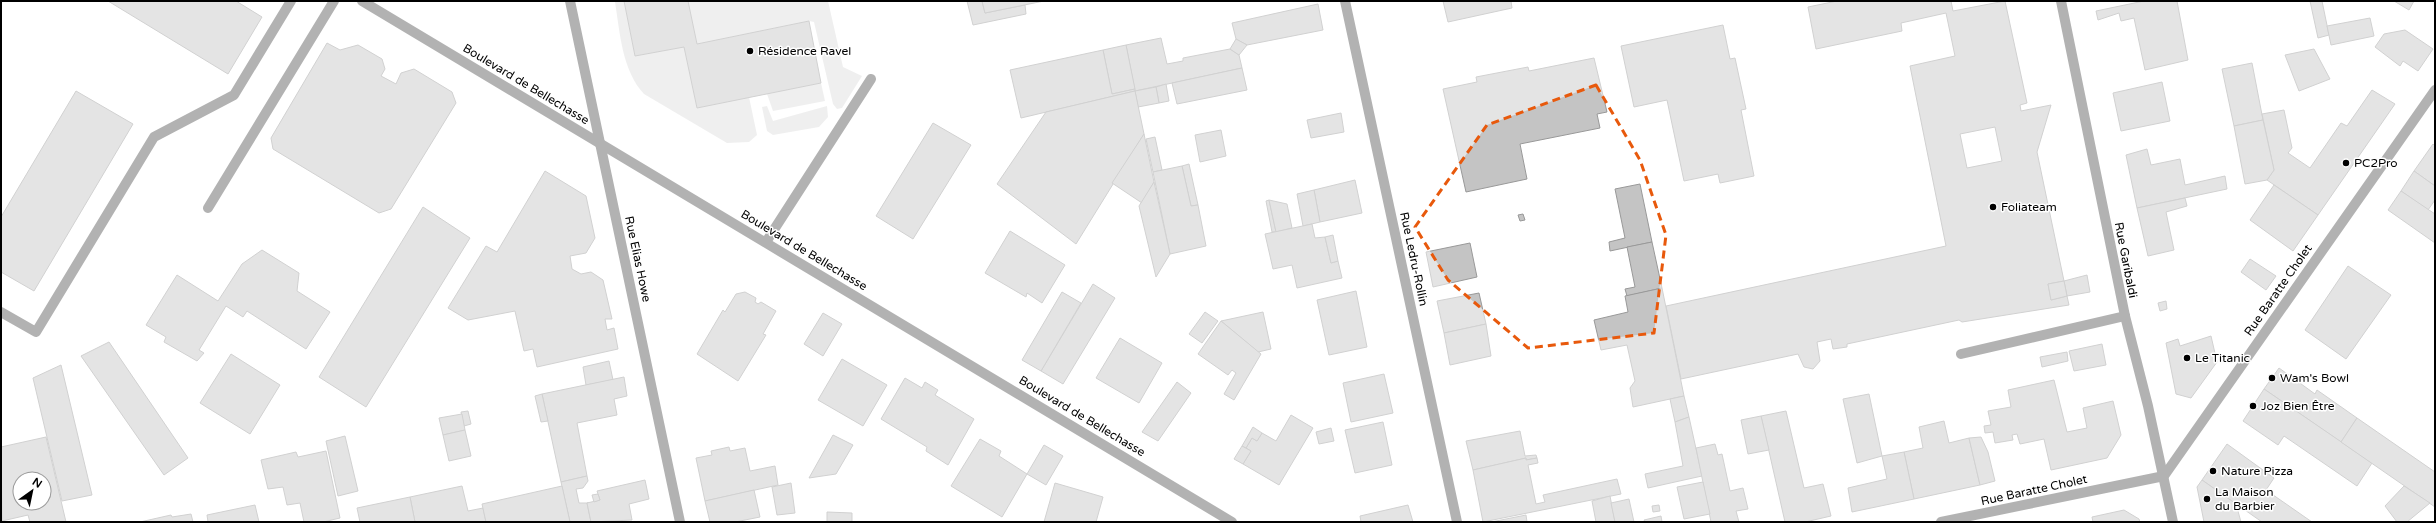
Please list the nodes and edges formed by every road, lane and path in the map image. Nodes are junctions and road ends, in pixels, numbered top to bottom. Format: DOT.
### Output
graph roads {
  1 [pos="291,1"];
  2 [pos="334,1"];
  3 [pos="362,1"];
  4 [pos="570,1"];
  5 [pos="1345,1"];
  6 [pos="2061,1"];
  7 [pos="871,79"];
  8 [pos="2435,90"];
  9 [pos="599,142"];
  10 [pos="208,208"];
  11 [pos="766,242"];
  12 [pos="1,312"];
  13 [pos="2124,316"];
  14 [pos="1961,354"];
  15 [pos="2164,476"];
  16 [pos="680,522"];
  17 [pos="1232,522"];
  18 [pos="1457,522"];
  19 [pos="1941,522"];
  20 [pos="2173,522"];
  1 -- 12 [label="street"];
  2 -- 10 [label="street"];
  3 -- 9 [label="street, Boulevard de Bellechasse"];
  4 -- 9 [label="street, Rue Elias Howe"];
  5 -- 18 [label="street, Rue Ledru-Rollin"];
  6 -- 13 [label="street, Rue Garibaldi"];
  7 -- 11 [label="street"];
  8 -- 15 [label="street, Rue Baratte Cholet"];
  9 -- 11 [label="street, Boulevard de Bellechasse"];
  9 -- 16 [label="street, Rue Elias Howe"];
  11 -- 17 [label="street, Boulevard de Bellechasse"];
  13 -- 14 [label="street"];
  13 -- 15 [label="street, Rue Garibaldi"];
  15 -- 19 [label="street, Rue Baratte Cholet"];
  15 -- 20 [label="street, Rue Garibaldi"];
}
